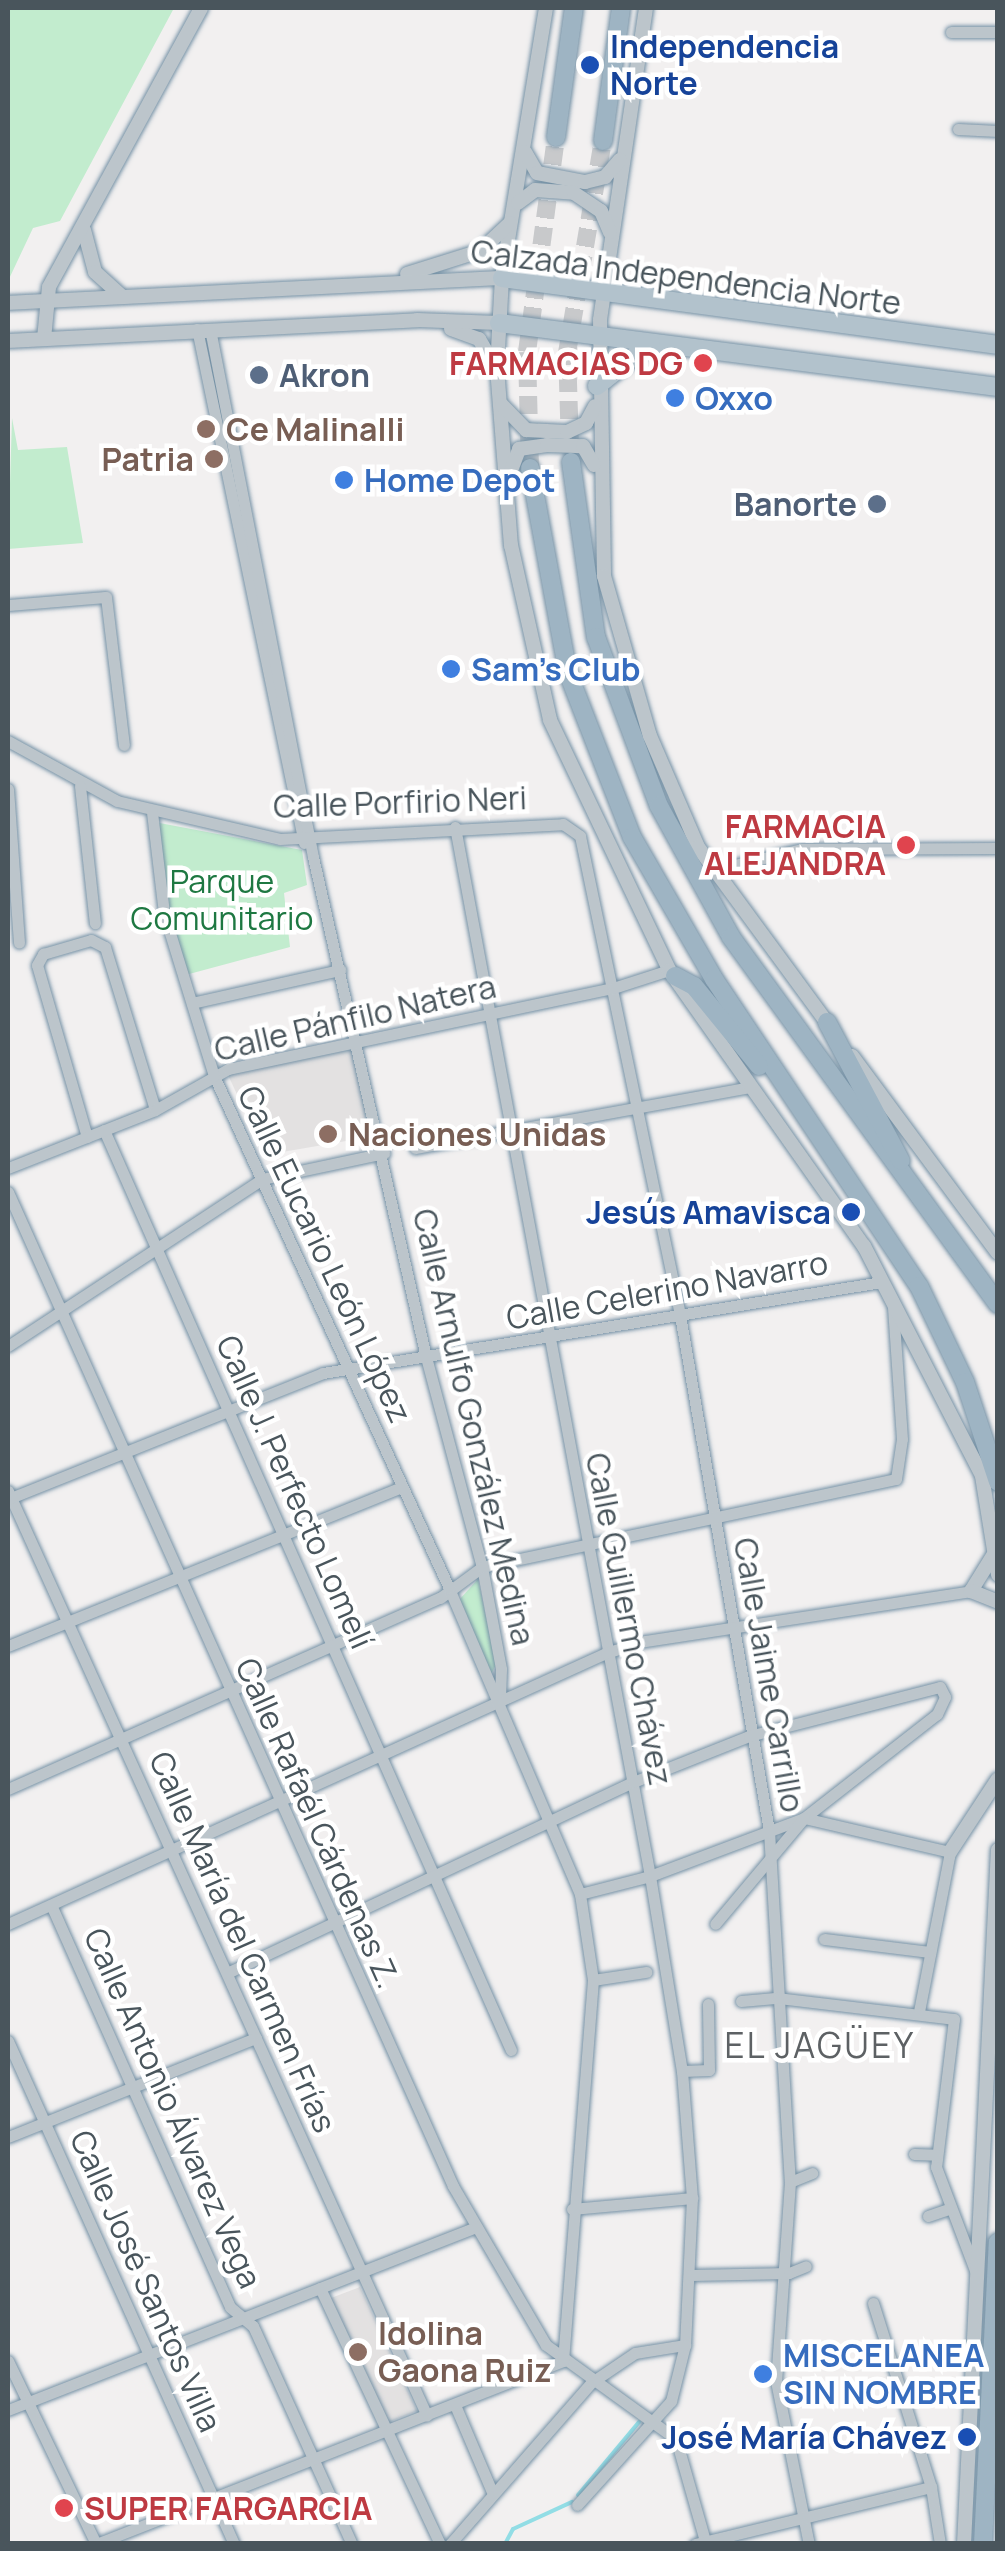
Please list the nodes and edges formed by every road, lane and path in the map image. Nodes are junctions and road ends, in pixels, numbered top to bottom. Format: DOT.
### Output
graph roads {
  1 [pos="201,8"];
  2 [pos="546,8"];
  3 [pos="574,8"];
  4 [pos="621,8"];
  5 [pos="646,8"];
  6 [pos="951,32"];
  7 [pos="996,36"];
  8 [pos="958,129"];
  9 [pos="998,132"];
  10 [pos="556,137"];
  11 [pos="603,141"];
  12 [pos="525,152"];
  13 [pos="622,157"];
  14 [pos="512,221"];
  15 [pos="84,230"];
  16 [pos="611,238"];
  17 [pos="502,278"];
  18 [pos="387,280"];
  19 [pos="603,292"];
  20 [pos="122,296"];
  21 [pos="43,300"];
  22 [pos="8,303"];
  23 [pos="417,320"];
  24 [pos="499,324"];
  25 [pos="203,329"];
  26 [pos="600,336"];
  27 [pos="44,339"];
  28 [pos="8,341"];
  29 [pos="652,342"];
  30 [pos="998,345"];
  31 [pos="496,368"];
  32 [pos="998,388"];
  33 [pos="597,393"];
  34 [pos="498,395"];
  35 [pos="571,462"];
  36 [pos="530,468"];
  37 [pos="507,490"];
  38 [pos="600,490"];
  39 [pos="8,605"];
  40 [pos="8,741"];
  41 [pos="124,745"];
  42 [pos="80,786"];
  43 [pos="8,788"];
  44 [pos="152,812"];
  45 [pos="455,827"];
  46 [pos="574,827"];
  47 [pos="307,838"];
  48 [pos="998,848"];
  49 [pos="713,870"];
  50 [pos="96,922"];
  51 [pos="19,942"];
  52 [pos="340,970"];
  53 [pos="672,973"];
  54 [pos="613,988"];
  55 [pos="192,1003"];
  56 [pos="489,1016"];
  57 [pos="827,1022"];
  58 [pos="359,1042"];
  59 [pos="214,1076"];
  60 [pos="746,1088"];
  61 [pos="638,1109"];
  62 [pos="155,1110"];
  63 [pos="807,1116"];
  64 [pos="104,1130"];
  65 [pos="510,1132"];
  66 [pos="87,1137"];
  67 [pos="415,1148"];
  68 [pos="384,1153"];
  69 [pos="8,1168"];
  70 [pos="262,1179"];
  71 [pos="914,1189"];
  72 [pos="8,1192"];
  73 [pos="158,1248"];
  74 [pos="998,1252"];
  75 [pos="880,1282"];
  76 [pos="998,1304"];
  77 [pos="894,1306"];
  78 [pos="58,1313"];
  79 [pos="680,1315"];
  80 [pos="548,1338"];
  81 [pos="8,1346"];
  82 [pos="426,1358"];
  83 [pos="348,1368"];
  84 [pos="229,1411"];
  85 [pos="121,1454"];
  86 [pos="998,1482"];
  87 [pos="402,1487"];
  88 [pos="8,1496"];
  89 [pos="714,1519"];
  90 [pos="283,1534"];
  91 [pos="586,1544"];
  92 [pos="994,1553"];
  93 [pos="482,1567"];
  94 [pos="998,1575"];
  95 [pos="176,1576"];
  96 [pos="449,1588"];
  97 [pos="971,1591"];
  98 [pos="998,1602"];
  99 [pos="65,1619"];
  100 [pos="732,1628"];
  101 [pos="8,1646"];
  102 [pos="333,1646"];
  103 [pos="606,1653"];
  104 [pos="229,1692"];
  105 [pos="500,1702"];
  106 [pos="749,1736"];
  107 [pos="121,1739"];
  108 [pos="381,1756"];
  109 [pos="998,1780"];
  110 [pos="632,1782"];
  111 [pos="8,1789"];
  112 [pos="279,1803"];
  113 [pos="804,1818"];
  114 [pos="550,1824"];
  115 [pos="769,1831"];
  116 [pos="998,1850"];
  117 [pos="172,1852"];
  118 [pos="950,1852"];
  119 [pos="772,1856"];
  120 [pos="650,1876"];
  121 [pos="435,1877"];
  122 [pos="580,1894"];
  123 [pos="52,1907"];
  124 [pos="8,1924"];
  125 [pos="334,1924"];
  126 [pos="716,1924"];
  127 [pos="824,1939"];
  128 [pos="930,1952"];
  129 [pos="646,1972"];
  130 [pos="227,1973"];
  131 [pos="592,1980"];
  132 [pos="778,1998"];
  133 [pos="741,2001"];
  134 [pos="708,2004"];
  135 [pos="918,2012"];
  136 [pos="256,2038"];
  137 [pos="8,2040"];
  138 [pos="512,2050"];
  139 [pos="682,2071"];
  140 [pos="132,2087"];
  141 [pos="44,2122"];
  142 [pos="8,2137"];
  143 [pos="914,2154"];
  144 [pos="937,2155"];
  145 [pos="812,2174"];
  146 [pos="790,2182"];
  147 [pos="692,2198"];
  148 [pos="951,2208"];
  149 [pos="572,2209"];
  150 [pos="928,2216"];
  151 [pos="476,2227"];
  152 [pos="998,2242"];
  153 [pos="806,2266"];
  154 [pos="362,2272"];
  155 [pos="782,2273"];
  156 [pos="691,2275"];
  157 [pos="979,2281"];
  158 [pos="320,2288"];
  159 [pos="873,2303"];
  160 [pos="242,2317"];
  161 [pos="685,2345"];
  162 [pos="149,2355"];
  163 [pos="563,2360"];
  164 [pos="8,2362"];
  165 [pos="592,2382"];
  166 [pos="989,2399"];
  167 [pos="26,2403"];
  168 [pos="454,2405"];
  169 [pos="8,2410"];
  170 [pos="427,2416"];
  171 [pos="655,2418"];
  172 [pos="388,2431"];
  173 [pos="968,2447"];
  174 [pos="315,2459"];
  175 [pos="931,2487"];
  176 [pos="493,2494"];
  177 [pos="214,2498"];
  178 [pos="577,2505"];
  179 [pos="802,2520"];
  180 [pos="702,2543"];
  181 [pos="96,2544"];
  182 [pos="234,2544"];
  183 [pos="352,2544"];
  184 [pos="440,2544"];
  185 [pos="450,2544"];
  186 [pos="809,2544"];
  187 [pos="940,2544"];
  188 [pos="964,2544"];
  189 [pos="982,2544"];
  1 -- 15 [label="street"];
  2 -- 12 [label="street"];
  3 -- 10 [label="highway"];
  4 -- 11 [label="highway"];
  5 -- 13 [label="street"];
  6 -- 7 [label="street"];
  8 -- 9 [label="street"];
  12 -- 13 [label="street"];
  12 -- 14 [label="street"];
  13 -- 16 [label="street"];
  14 -- 16 [label="street"];
  14 -- 17 [label="street"];
  14 -- 18 [label="street"];
  15 -- 20 [label="street"];
  15 -- 21 [label="street"];
  16 -- 19 [label="street"];
  17 -- 18 [label="street, Calzada Independencia Norte"];
  17 -- 19 [label="main road, Calzada Independencia Norte"];
  17 -- 24 [label="street"];
  18 -- 20 [label="street, Calzada Independencia Norte"];
  19 -- 26 [label="street"];
  19 -- 30 [label="main road, Calzada Independencia Norte"];
  20 -- 21 [label="street, Calzada Independencia Norte"];
  21 -- 22 [label="street, Calzada Independencia Norte"];
  21 -- 27 [label="street"];
  23 -- 24 [label="street, Calzada Independencia Norte"];
  23 -- 25 [label="street, Calzada Independencia Norte"];
  23 -- 31 [label="street"];
  24 -- 26 [label="main road, Calzada Independencia Norte"];
  24 -- 31 [label="street"];
  25 -- 27 [label="street, Calzada Independencia Norte"];
  25 -- 47 [label="street, Calle Arnulfo González Medina"];
  26 -- 29 [label="main road, Calzada Independencia Norte"];
  26 -- 33 [label="street"];
  27 -- 28 [label="street, Calzada Independencia Norte"];
  29 -- 32 [label="main road, Calzada Independencia Norte"];
  29 -- 33 [label="main road"];
  31 -- 34 [label="street"];
  33 -- 34 [label="street"];
  33 -- 38 [label="street"];
  34 -- 37 [label="street"];
  35 -- 71 [label="highway"];
  36 -- 63 [label="highway"];
  37 -- 38 [label="street"];
  37 -- 53 [label="street"];
  38 -- 49 [label="street"];
  39 -- 41 [label="street"];
  40 -- 42 [label="street, Calle Porfirio Neri"];
  42 -- 44 [label="street, Calle Porfirio Neri"];
  42 -- 50 [label="street"];
  43 -- 51 [label="street"];
  44 -- 47 [label="street, Calle Porfirio Neri"];
  44 -- 55 [label="street, Calle Eucario León López"];
  45 -- 46 [label="street, Calle Porfirio Neri"];
  45 -- 47 [label="street, Calle Porfirio Neri"];
  45 -- 56 [label="street, Calle Guillermo Chávez"];
  46 -- 54 [label="street, Calle Jaime Carrillo"];
  47 -- 52 [label="street, Calle Arnulfo González Medina"];
  48 -- 49 [label="street"];
  49 -- 57 [label="street"];
  52 -- 55 [label="street"];
  52 -- 58 [label="street, Calle Arnulfo González Medina"];
  53 -- 54 [label="street, Calle Pánfilo Natera"];
  53 -- 60 [label="street"];
  53 -- 63 [label="highway"];
  54 -- 56 [label="street, Calle Pánfilo Natera"];
  54 -- 61 [label="street, Calle Jaime Carrillo"];
  55 -- 59 [label="street, Calle Eucario León López"];
  56 -- 58 [label="street, Calle Pánfilo Natera"];
  56 -- 65 [label="street, Calle Guillermo Chávez"];
  57 -- 71 [label="highway"];
  57 -- 74 [label="street"];
  58 -- 59 [label="street, Calle Pánfilo Natera"];
  58 -- 68 [label="street, Calle Arnulfo González Medina"];
  59 -- 62 [label="street, Calle Pánfilo Natera"];
  59 -- 70 [label="street, Calle Eucario León López"];
  60 -- 61 [label="street"];
  60 -- 75 [label="street"];
  61 -- 65 [label="street"];
  61 -- 79 [label="street, Calle Jaime Carrillo"];
  62 -- 64 [label="street, Calle Pánfilo Natera"];
  62 -- 66 [label="street"];
  63 -- 86 [label="highway"];
  64 -- 66 [label="street, Calle Pánfilo Natera"];
  64 -- 73 [label="street, Calle J. Perfecto Lomelí"];
  65 -- 67 [label="street"];
  65 -- 80 [label="street, Calle Guillermo Chávez"];
  66 -- 69 [label="street, Calle Pánfilo Natera"];
  68 -- 70 [label="street"];
  68 -- 82 [label="street, Calle Arnulfo González Medina"];
  70 -- 73 [label="street"];
  70 -- 83 [label="street, Calle Eucario León López"];
  71 -- 76 [label="highway"];
  72 -- 78 [label="street, Calle Rafaél Cárdenas Z."];
  73 -- 78 [label="street"];
  73 -- 84 [label="street, Calle J. Perfecto Lomelí"];
  75 -- 77 [label="street"];
  75 -- 79 [label="street, Calle Celerino Navarro"];
  77 -- 89 [label="street"];
  77 -- 92 [label="street"];
  78 -- 81 [label="street"];
  78 -- 85 [label="street, Calle Rafaél Cárdenas Z."];
  79 -- 80 [label="street, Calle Celerino Navarro"];
  79 -- 89 [label="street, Calle Jaime Carrillo"];
  80 -- 82 [label="street, Calle Celerino Navarro"];
  80 -- 91 [label="street, Calle Guillermo Chávez"];
  82 -- 83 [label="street, Calle Celerino Navarro"];
  82 -- 93 [label="street, Calle Arnulfo González Medina"];
  83 -- 84 [label="street, Calle Celerino Navarro"];
  83 -- 87 [label="street, Calle Eucario León López"];
  84 -- 85 [label="street, Calle Celerino Navarro"];
  84 -- 90 [label="street, Calle J. Perfecto Lomelí"];
  85 -- 88 [label="street, Calle Celerino Navarro"];
  85 -- 95 [label="street, Calle Rafaél Cárdenas Z."];
  87 -- 90 [label="street"];
  87 -- 96 [label="street, Calle Eucario León López"];
  88 -- 99 [label="street, Calle María del Carmen Frías"];
  89 -- 91 [label="street"];
  89 -- 100 [label="street, Calle Jaime Carrillo"];
  90 -- 95 [label="street"];
  90 -- 102 [label="street, Calle J. Perfecto Lomelí"];
  91 -- 93 [label="street"];
  91 -- 103 [label="street, Calle Guillermo Chávez"];
  92 -- 94 [label="street"];
  92 -- 97 [label="street"];
  93 -- 96 [label="street"];
  93 -- 105 [label="street, Calle Arnulfo González Medina"];
  95 -- 99 [label="street"];
  95 -- 104 [label="street, Calle Rafaél Cárdenas Z."];
  96 -- 102 [label="street"];
  96 -- 105 [label="street, Calle Eucario León López"];
  97 -- 98 [label="street"];
  97 -- 100 [label="street"];
  99 -- 101 [label="street"];
  99 -- 107 [label="street, Calle María del Carmen Frías"];
  100 -- 103 [label="street"];
  100 -- 106 [label="street, Calle Jaime Carrillo"];
  102 -- 104 [label="street"];
  102 -- 108 [label="street, Calle J. Perfecto Lomelí"];
  103 -- 105 [label="street"];
  103 -- 110 [label="street, Calle Guillermo Chávez"];
  104 -- 107 [label="street"];
  104 -- 112 [label="street, Calle Rafaél Cárdenas Z."];
  105 -- 108 [label="street"];
  105 -- 114 [label="street, Calle Arnulfo González Medina"];
  106 -- 110 [label="street"];
  106 -- 113 [label="street"];
  106 -- 115 [label="street, Calle Jaime Carrillo"];
  107 -- 111 [label="street"];
  107 -- 117 [label="street, Calle María del Carmen Frías"];
  108 -- 112 [label="street"];
  108 -- 121 [label="street, Calle J. Perfecto Lomelí"];
  109 -- 118 [label="street"];
  110 -- 114 [label="street"];
  110 -- 120 [label="street, Calle Guillermo Chávez"];
  112 -- 117 [label="street"];
  112 -- 125 [label="street, Calle Rafaél Cárdenas Z."];
  113 -- 115 [label="street"];
  113 -- 118 [label="street"];
  113 -- 119 [label="street"];
  114 -- 121 [label="street"];
  114 -- 122 [label="street, Calle Arnulfo González Medina"];
  115 -- 119 [label="street, Calle Jaime Carrillo"];
  115 -- 120 [label="street"];
  116 -- 157 [label="street"];
  117 -- 123 [label="street"];
  117 -- 130 [label="street, Calle María del Carmen Frías"];
  118 -- 128 [label="street"];
  119 -- 126 [label="street"];
  119 -- 132 [label="street, Calle Jaime Carrillo"];
  120 -- 122 [label="street"];
  120 -- 139 [label="street, Calle Guillermo Chávez"];
  121 -- 125 [label="street"];
  121 -- 138 [label="street, Calle J. Perfecto Lomelí"];
  122 -- 131 [label="street, Calle Arnulfo González Medina"];
  123 -- 124 [label="street"];
  123 -- 140 [label="street, Calle Antonio Álvarez Vega"];
  125 -- 130 [label="street"];
  125 -- 151 [label="street, Calle Rafaél Cárdenas Z."];
  127 -- 128 [label="street"];
  128 -- 135 [label="street"];
  129 -- 131 [label="street"];
  130 -- 136 [label="street, Calle María del Carmen Frías"];
  131 -- 149 [label="street, Calle Arnulfo González Medina"];
  132 -- 133 [label="street"];
  132 -- 135 [label="street"];
  132 -- 146 [label="street, Calle Jaime Carrillo"];
  134 -- 139 [label="street"];
  135 -- 144 [label="street"];
  136 -- 140 [label="street"];
  136 -- 154 [label="street, Calle María del Carmen Frías"];
  137 -- 141 [label="street, Calle José Santos Villa"];
  139 -- 147 [label="street, Calle Guillermo Chávez"];
  140 -- 141 [label="street"];
  140 -- 160 [label="street, Calle Antonio Álvarez Vega"];
  141 -- 142 [label="street"];
  141 -- 162 [label="street, Calle José Santos Villa"];
  143 -- 144 [label="street"];
  144 -- 148 [label="street"];
  145 -- 146 [label="street"];
  146 -- 155 [label="street, Calle Jaime Carrillo"];
  147 -- 149 [label="street"];
  147 -- 156 [label="street, Calle Guillermo Chávez"];
  148 -- 150 [label="street"];
  148 -- 157 [label="street"];
  149 -- 163 [label="street, Calle Arnulfo González Medina"];
  151 -- 154 [label="street"];
  151 -- 163 [label="street, Calle Rafaél Cárdenas Z."];
  152 -- 166 [label="highway"];
  153 -- 155 [label="street"];
  154 -- 158 [label="street"];
  154 -- 170 [label="street, Calle María del Carmen Frías"];
  155 -- 156 [label="street"];
  155 -- 179 [label="street, Calle Jaime Carrillo"];
  156 -- 161 [label="street, Calle Guillermo Chávez"];
  157 -- 173 [label="street"];
  158 -- 160 [label="street"];
  158 -- 172 [label="street"];
  159 -- 175 [label="street"];
  160 -- 162 [label="street"];
  160 -- 174 [label="street, Calle Antonio Álvarez Vega"];
  161 -- 165 [label="street"];
  161 -- 171 [label="street, Calle Guillermo Chávez"];
  162 -- 167 [label="street"];
  162 -- 177 [label="street, Calle José Santos Villa"];
  163 -- 165 [label="street, Calle Rafaél Cárdenas Z."];
  163 -- 168 [label="street"];
  164 -- 167 [label="street"];
  165 -- 171 [label="street, Calle Rafaél Cárdenas Z."];
  165 -- 176 [label="street"];
  166 -- 173 [label="street"];
  166 -- 189 [label="highway"];
  167 -- 169 [label="street"];
  167 -- 181 [label="street"];
  168 -- 170 [label="street"];
  168 -- 176 [label="street"];
  170 -- 172 [label="street"];
  171 -- 178 [label="street, Calle Guillermo Chávez"];
  171 -- 180 [label="street"];
  172 -- 174 [label="street"];
  172 -- 184 [label="street"];
  173 -- 188 [label="street"];
  174 -- 177 [label="street"];
  174 -- 183 [label="street, Calle Antonio Álvarez Vega"];
  175 -- 179 [label="street"];
  175 -- 187 [label="street"];
  176 -- 185 [label="street"];
  177 -- 181 [label="street"];
  177 -- 182 [label="street, Calle José Santos Villa"];
  179 -- 180 [label="street"];
  179 -- 186 [label="street, Calle Jaime Carrillo"];
}
